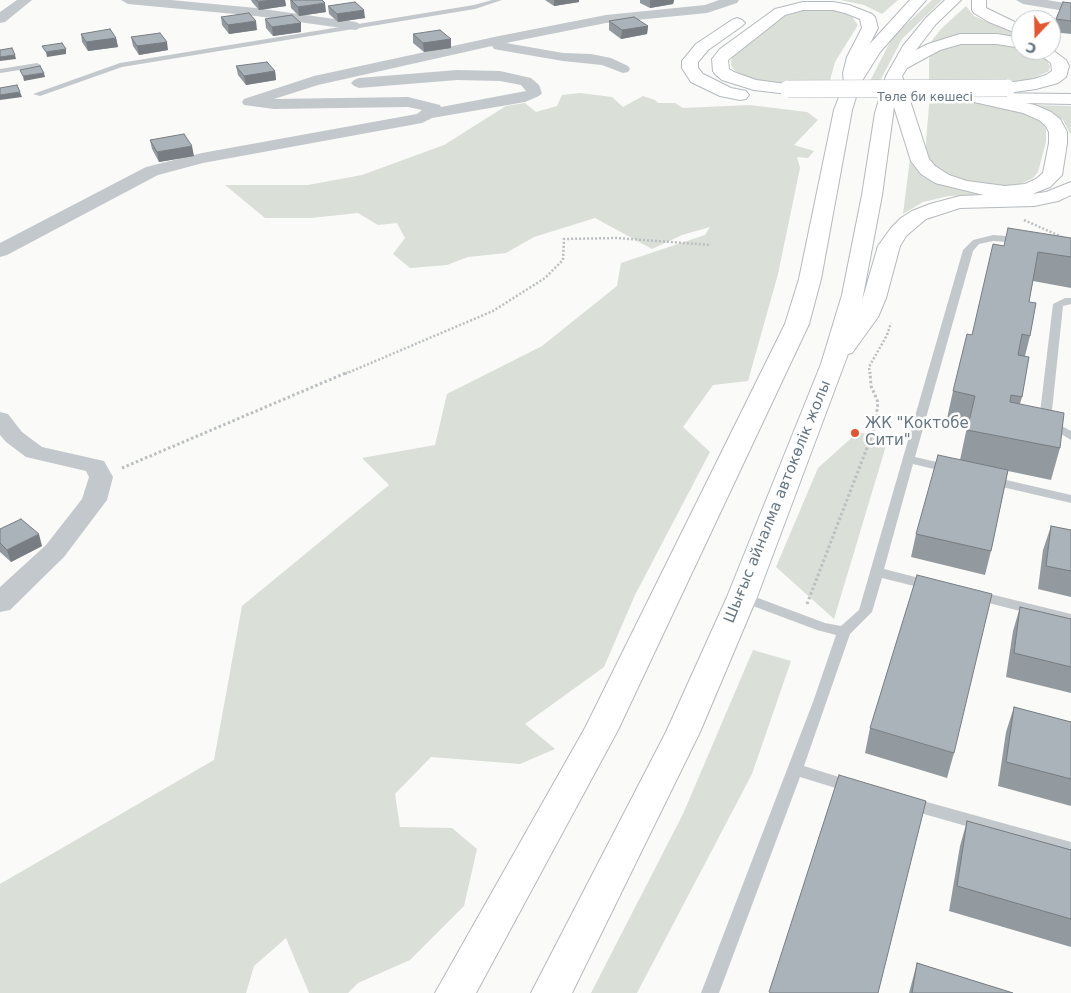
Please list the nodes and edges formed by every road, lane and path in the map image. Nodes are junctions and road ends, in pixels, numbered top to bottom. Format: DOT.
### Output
graph roads {
  1 [pos="25,0"];
  2 [pos="128,0"];
  3 [pos="500,0"];
  4 [pos="732,0"];
  5 [pos="919,0"];
  6 [pos="954,0"];
  7 [pos="979,0"];
  8 [pos="1023,0"];
  9 [pos="1071,8"];
  10 [pos="747,16"];
  11 [pos="0,19"];
  12 [pos="356,26"];
  13 [pos="1011,26"];
  14 [pos="1011,41"];
  15 [pos="487,43"];
  16 [pos="1058,60"];
  17 [pos="37,65"];
  18 [pos="623,69"];
  19 [pos="0,71"];
  20 [pos="896,72"];
  21 [pos="314,80"];
  22 [pos="852,84"];
  23 [pos="1007,88"];
  24 [pos="1071,90"];
  25 [pos="37,94"];
  26 [pos="783,94"];
  27 [pos="980,98"];
  28 [pos="1071,99"];
  29 [pos="427,114"];
  30 [pos="1071,188"];
  31 [pos="1018,217"];
  32 [pos="1071,241"];
  33 [pos="1034,242"];
  34 [pos="711,245"];
  35 [pos="0,251"];
  36 [pos="1071,301"];
  37 [pos="893,316"];
  38 [pos="833,364"];
  39 [pos="0,419"];
  40 [pos="1071,436"];
  41 [pos="909,459"];
  42 [pos="101,477"];
  43 [pos="1071,499"];
  44 [pos="877,572"];
  45 [pos="945,588"];
  46 [pos="964,593"];
  47 [pos="742,597"];
  48 [pos="0,603"];
  49 [pos="805,610"];
  50 [pos="1071,619"];
  51 [pos="844,632"];
  52 [pos="794,770"];
  53 [pos="864,790"];
  54 [pos="892,798"];
  55 [pos="1071,849"];
  56 [pos="455,988"];
  57 [pos="551,993"];
  58 [pos="710,993"];
  1 -- 11 [label="street"];
  2 -- 12 [label="street"];
  3 -- 12 [label="lane"];
  4 -- 15 [label="street"];
  5 -- 22 [label="main road"];
  6 -- 20 [label="main road, Шығыс айналма автокөлік жолы"];
  7 -- 13 [label="main road"];
  8 -- 9 [label="street"];
  10 -- 26 [label="main road"];
  12 -- 25 [label="lane"];
  14 -- 20 [label="main road"];
  15 -- 18 [label="street"];
  15 -- 21 [label="street"];
  16 -- 23 [label="main road"];
  17 -- 19 [label="lane"];
  20 -- 27 [label="main road"];
  20 -- 38 [label="main road, Шығыс айналма автокөлік жолы"];
  21 -- 29 [label="street"];
  21 -- 29 [label="street"];
  22 -- 26 [label="main road"];
  22 -- 56 [label="main road"];
  23 -- 24 [label="main road, Төле би көшесі"];
  23 -- 26 [label="main road, Төле би көшесі, bridge"];
  26 -- 27 [label="main road, Төле би көшесі"];
  27 -- 28 [label="main road, Төле би көшесі"];
  29 -- 35 [label="street"];
  30 -- 38 [label="main road"];
  31 -- 32 [label="path"];
  33 -- 41 [label="lane"];
  34 -- 42 [label="path"];
  36 -- 40 [label="lane"];
  37 -- 49 [label="path"];
  38 -- 47 [label="main road, Шығыс айналма автокөлік жолы"];
  39 -- 42 [label="street"];
  41 -- 43 [label="lane"];
  41 -- 44 [label="lane"];
  42 -- 48 [label="street"];
  44 -- 45 [label="lane"];
  44 -- 51 [label="lane"];
  46 -- 50 [label="lane"];
  47 -- 51 [label="lane"];
  47 -- 57 [label="main road, Шығыс айналма автокөлік жолы"];
  51 -- 52 [label="lane"];
  52 -- 53 [label="lane"];
  52 -- 58 [label="lane"];
  54 -- 55 [label="lane"];
}
